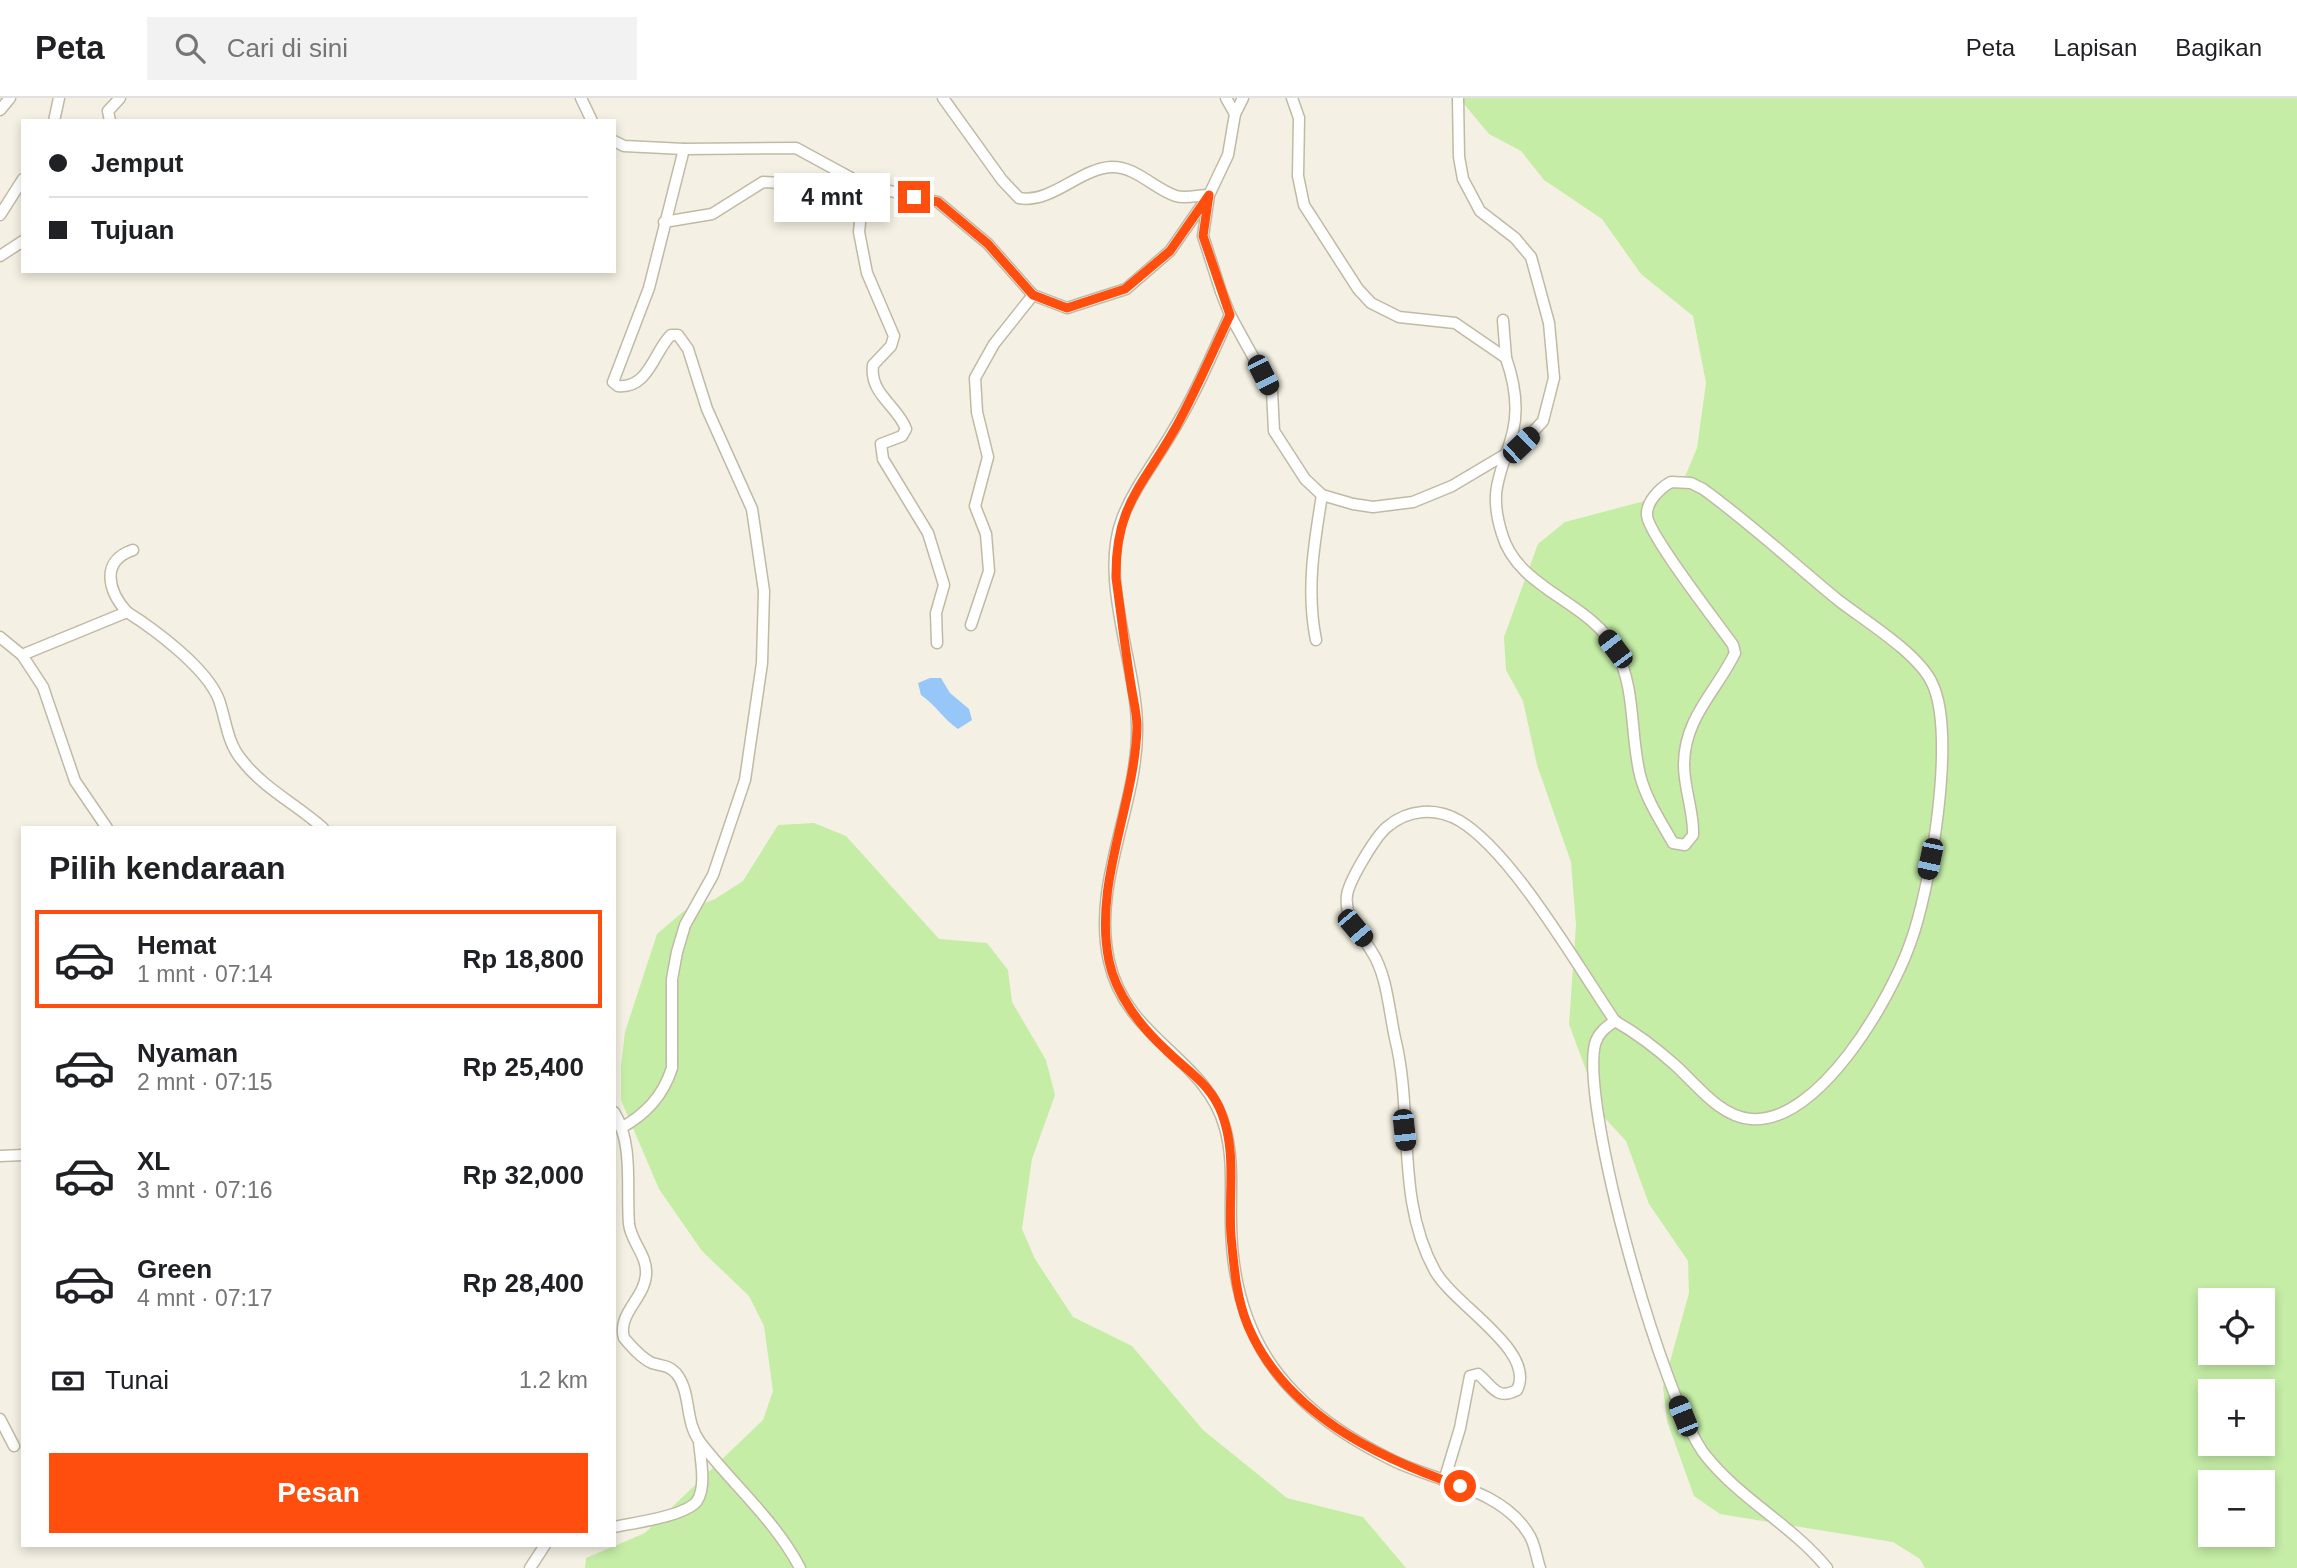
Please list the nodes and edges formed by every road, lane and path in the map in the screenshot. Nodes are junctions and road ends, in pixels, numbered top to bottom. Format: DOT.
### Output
graph roads {
  1 [pos="10,98"];
  2 [pos="59,98"];
  3 [pos="120,98"];
  4 [pos="581,98"];
  5 [pos="943,98"];
  6 [pos="1226,98"];
  7 [pos="1243,98"];
  8 [pos="1292,98"];
  9 [pos="1458,98"];
  10 [pos="0,110"];
  11 [pos="1235,114"];
  12 [pos="54,119"];
  13 [pos="110,119"];
  14 [pos="591,119"];
  15 [pos="616,142"];
  16 [pos="684,149"];
  17 [pos="21,182"];
  18 [pos="864,185"];
  19 [pos="1209,195"];
  20 [pos="815,211"];
  21 [pos="0,215"];
  22 [pos="664,222"];
  23 [pos="21,242"];
  24 [pos="0,256"];
  25 [pos="1033,295"];
  26 [pos="1230,315"];
  27 [pos="1503,320"];
  28 [pos="1506,358"];
  29 [pos="1503,459"];
  30 [pos="1322,495"];
  31 [pos="133,550"];
  32 [pos="127,612"];
  33 [pos="971,625"];
  34 [pos="0,637"];
  35 [pos="1315,640"];
  36 [pos="937,643"];
  37 [pos="22,655"];
  38 [pos="106,826"];
  39 [pos="321,826"];
  40 [pos="1615,1021"];
  41 [pos="616,1117"];
  42 [pos="621,1128"];
  43 [pos="21,1155"];
  44 [pos="0,1156"];
  45 [pos="0,1419"];
  46 [pos="699,1441"];
  47 [pos="14,1446"];
  48 [pos="1444,1481"];
  49 [pos="616,1527"];
  50 [pos="544,1547"];
  51 [pos="530,1568"];
  52 [pos="800,1568"];
  53 [pos="1540,1568"];
  54 [pos="1827,1568"];
  1 -- 10 [label="street"];
  2 -- 12 [label="street"];
  3 -- 13 [label="street"];
  4 -- 14 [label="street"];
  5 -- 19 [label="street"];
  6 -- 11 [label="street"];
  7 -- 11 [label="street"];
  8 -- 28 [label="street"];
  9 -- 29 [label="street"];
  11 -- 19 [label="street"];
  15 -- 16 [label="street"];
  16 -- 18 [label="street"];
  16 -- 22 [label="street"];
  17 -- 21 [label="street"];
  18 -- 25 [label="street"];
  18 -- 36 [label="street"];
  19 -- 25 [label="street"];
  19 -- 26 [label="street"];
  20 -- 22 [label="street"];
  22 -- 42 [label="street"];
  23 -- 24 [label="street"];
  25 -- 33 [label="street"];
  26 -- 30 [label="street"];
  26 -- 48 [label="street"];
  27 -- 28 [label="street"];
  28 -- 29 [label="street"];
  29 -- 30 [label="street"];
  29 -- 40 [label="street"];
  30 -- 35 [label="street"];
  31 -- 32 [label="street"];
  32 -- 37 [label="street"];
  32 -- 39 [label="street"];
  34 -- 37 [label="street"];
  37 -- 38 [label="street"];
  40 -- 48 [label="street"];
  40 -- 54 [label="street"];
  41 -- 42 [label="street"];
  42 -- 46 [label="street"];
  43 -- 44 [label="street"];
  45 -- 47 [label="street"];
  46 -- 49 [label="street"];
  46 -- 52 [label="street"];
  48 -- 53 [label="street"];
  50 -- 51 [label="street"];
}
